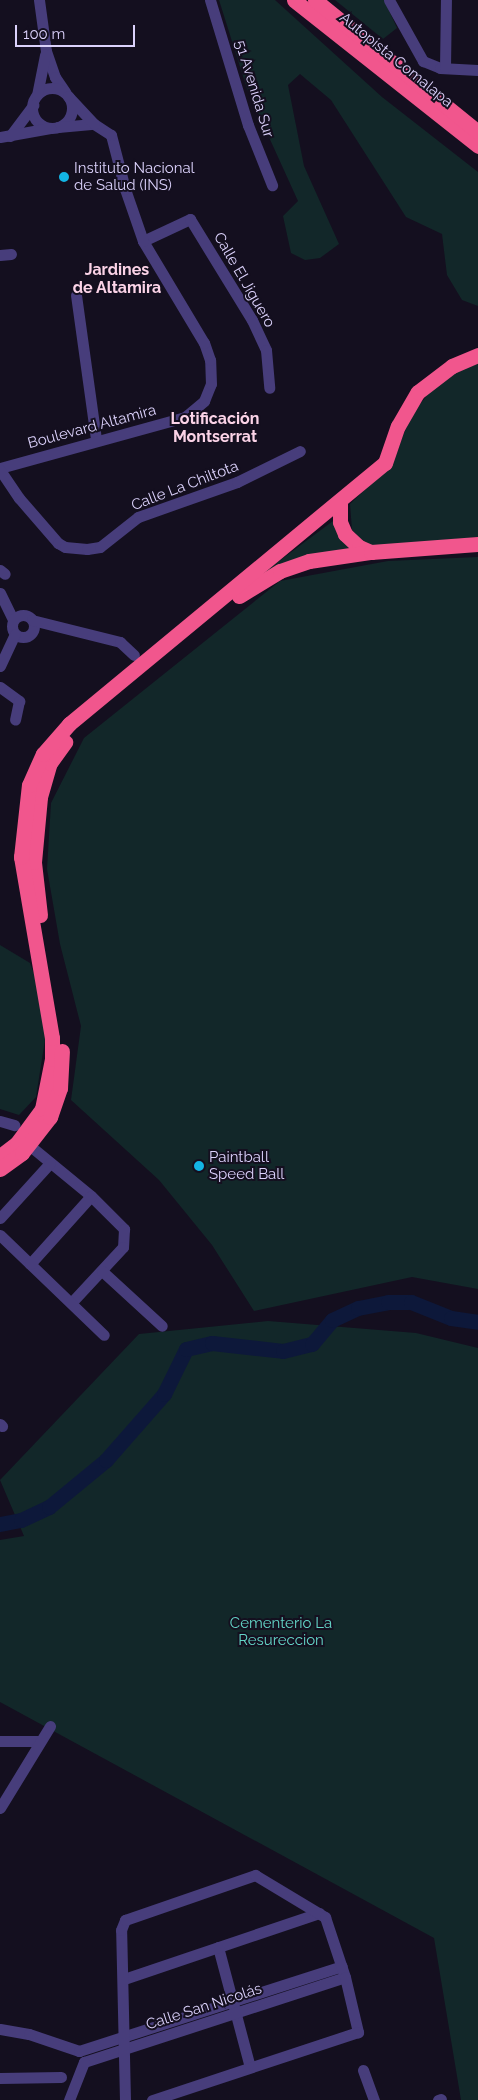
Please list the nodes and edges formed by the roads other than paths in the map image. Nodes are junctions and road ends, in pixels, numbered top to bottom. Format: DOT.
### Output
graph roads {
  1 [pos="39,0"];
  2 [pos="210,0"];
  3 [pos="294,0"];
  4 [pos="315,0"];
  5 [pos="390,0"];
  6 [pos="446,0"];
  7 [pos="46,51"];
  8 [pos="445,68"];
  9 [pos="478,70"];
  10 [pos="66,94"];
  11 [pos="35,100"];
  12 [pos="94,124"];
  13 [pos="54,127"];
  14 [pos="478,132"];
  15 [pos="5,136"];
  16 [pos="478,146"];
  17 [pos="272,185"];
  18 [pos="143,241"];
  19 [pos="76,295"];
  20 [pos="478,355"];
  21 [pos="269,388"];
  22 [pos="96,440"];
  23 [pos="300,452"];
  24 [pos="0,469"];
  25 [pos="340,503"];
  26 [pos="478,544"];
  27 [pos="371,552"];
  28 [pos="0,593"];
  29 [pos="0,617"];
  30 [pos="32,620"];
  31 [pos="14,626"];
  32 [pos="134,655"];
  33 [pos="0,666"];
  34 [pos="0,687"];
  35 [pos="15,720"];
  36 [pos="0,1122"];
  37 [pos="14,1125"];
  38 [pos="29,1145"];
  39 [pos="0,1156"];
  40 [pos="50,1163"];
  41 [pos="0,1169"];
  42 [pos="91,1196"];
  43 [pos="0,1218"];
  44 [pos="0,1235"];
  45 [pos="30,1264"];
  46 [pos="102,1271"];
  47 [pos="71,1303"];
  48 [pos="162,1326"];
  49 [pos="104,1335"];
  50 [pos="50,1726"];
  51 [pos="0,1741"];
  52 [pos="39,1741"];
  53 [pos="0,1808"];
  54 [pos="319,1913"];
  55 [pos="218,1947"];
  56 [pos="344,1972"];
  57 [pos="124,1979"];
  58 [pos="233,2008"];
  59 [pos="0,2029"];
  60 [pos="125,2043"];
  61 [pos="79,2051"];
  62 [pos="84,2062"];
  63 [pos="250,2067"];
  64 [pos="363,2070"];
  65 [pos="61,2077"];
  66 [pos="0,2078"];
  67 [pos="69,2100"];
  68 [pos="125,2100"];
  69 [pos="152,2100"];
  70 [pos="374,2100"];
  1 -- 7 [label="street, Boulevard Altamira"];
  2 -- 17 [label="street, 51 Avenida Sur"];
  3 -- 16 [label="highway, Autopista Comalapa"];
  4 -- 14 [label="highway, Autopista Comalapa"];
  5 -- 8 [label="street"];
  6 -- 8 [label="street"];
  7 -- 10 [label="street, Boulevard Altamira"];
  7 -- 11 [label="street, Boulevard Altamira"];
  8 -- 9 [label="street"];
  10 -- 11 [label="street"];
  10 -- 12 [label="street, Boulevard Altamira"];
  10 -- 13 [label="street"];
  11 -- 13 [label="street"];
  11 -- 15 [label="street"];
  12 -- 13 [label="street"];
  12 -- 18 [label="street, Boulevard Altamira"];
  13 -- 15 [label="street"];
  18 -- 21 [label="street, Calle El Jiguero"];
  18 -- 22 [label="street, Boulevard Altamira"];
  19 -- 22 [label="street"];
  20 -- 25 [label="highway"];
  22 -- 24 [label="street, Boulevard Altamira"];
  23 -- 24 [label="street, Calle La Chiltota"];
  25 -- 27 [label="highway"];
  25 -- 39 [label="highway"];
  26 -- 27 [label="highway"];
  27 -- 38 [label="highway"];
  28 -- 31 [label="street"];
  29 -- 31 [label="street"];
  30 -- 31 [label="street"];
  30 -- 31 [label="street"];
  30 -- 32 [label="street"];
  31 -- 33 [label="street"];
  34 -- 35 [label="street"];
  36 -- 37 [label="street"];
  38 -- 40 [label="street"];
  38 -- 41 [label="highway"];
  40 -- 42 [label="street"];
  40 -- 43 [label="street"];
  42 -- 45 [label="street"];
  42 -- 46 [label="street"];
  44 -- 45 [label="street"];
  45 -- 47 [label="street"];
  46 -- 47 [label="street"];
  46 -- 48 [label="street"];
  47 -- 49 [label="street"];
  50 -- 52 [label="street"];
  51 -- 52 [label="street"];
  52 -- 53 [label="street"];
  54 -- 55 [label="street"];
  54 -- 56 [label="street"];
  54 -- 57 [label="street"];
  55 -- 57 [label="street"];
  55 -- 58 [label="street"];
  56 -- 58 [label="street, Calle San Nicolás"];
  56 -- 63 [label="street"];
  57 -- 60 [label="street"];
  58 -- 60 [label="street, Calle San Nicolás"];
  58 -- 63 [label="street"];
  59 -- 61 [label="street"];
  60 -- 61 [label="street, Calle San Nicolás"];
  60 -- 62 [label="street, Calle San Nicolás"];
  60 -- 68 [label="street"];
  61 -- 62 [label="street"];
  62 -- 67 [label="street"];
  63 -- 69 [label="street"];
  64 -- 70 [label="street"];
  65 -- 66 [label="street"];
}
